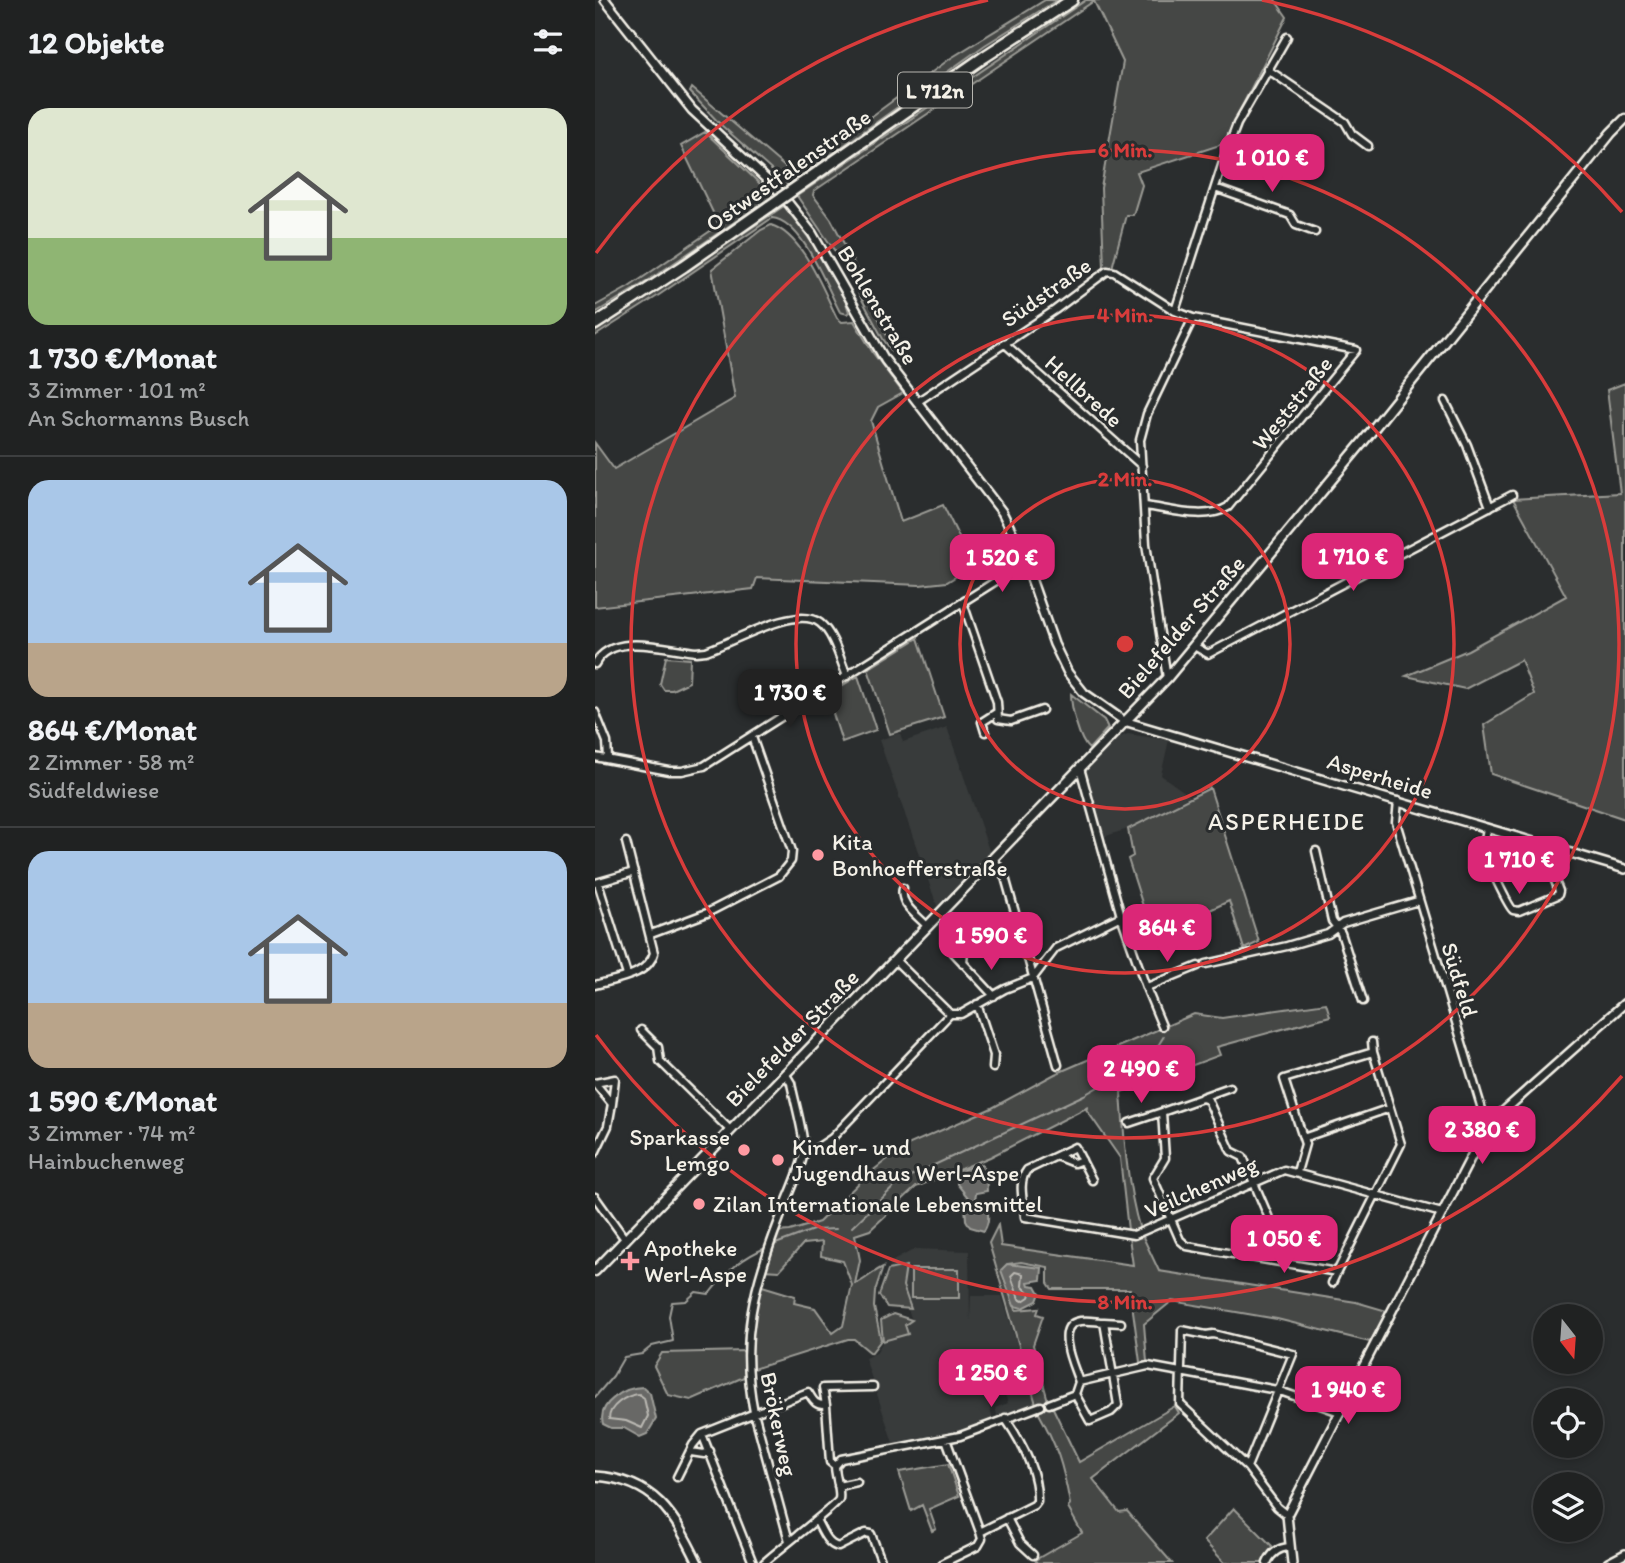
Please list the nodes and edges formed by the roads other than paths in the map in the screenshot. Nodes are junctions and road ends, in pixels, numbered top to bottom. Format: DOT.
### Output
graph roads {
  1 [pos="605,0"];
  2 [pos="1072,0"];
  3 [pos="1287,37"];
  4 [pos="1267,69"];
  5 [pos="1625,119"];
  6 [pos="1368,146"];
  7 [pos="1215,188"];
  8 [pos="1315,232"];
  9 [pos="1175,311"];
  10 [pos="1193,318"];
  11 [pos="595,324"];
  12 [pos="1004,343"];
  13 [pos="920,400"];
  14 [pos="1445,401"];
  15 [pos="1142,466"];
  16 [pos="1512,495"];
  17 [pos="1145,506"];
  18 [pos="1490,507"];
  19 [pos="1026,562"];
  20 [pos="963,603"];
  21 [pos="1194,646"];
  22 [pos="595,664"];
  23 [pos="847,676"];
  24 [pos="1167,678"];
  25 [pos="1042,710"];
  26 [pos="595,712"];
  27 [pos="997,716"];
  28 [pos="1124,721"];
  29 [pos="985,732"];
  30 [pos="752,737"];
  31 [pos="595,757"];
  32 [pos="608,758"];
  33 [pos="1080,768"];
  34 [pos="1398,802"];
  35 [pos="1487,828"];
  36 [pos="626,842"];
  37 [pos="1547,846"];
  38 [pos="1316,851"];
  39 [pos="993,858"];
  40 [pos="1625,869"];
  41 [pos="634,872"];
  42 [pos="596,883"];
  43 [pos="903,888"];
  44 [pos="1418,901"];
  45 [pos="1121,916"];
  46 [pos="927,926"];
  47 [pos="1336,927"];
  48 [pos="651,934"];
  49 [pos="895,960"];
  50 [pos="964,964"];
  51 [pos="627,975"];
  52 [pos="1033,978"];
  53 [pos="595,985"];
  54 [pos="1146,987"];
  55 [pos="994,996"];
  56 [pos="1363,1001"];
  57 [pos="1625,1003"];
  58 [pos="977,1004"];
  59 [pos="950,1014"];
  60 [pos="1163,1026"];
  61 [pos="641,1030"];
  62 [pos="1372,1042"];
  63 [pos="1373,1052"];
  64 [pos="1058,1065"];
  65 [pos="993,1068"];
  66 [pos="785,1073"];
  67 [pos="1284,1079"];
  68 [pos="1274,1082"];
  69 [pos="595,1083"];
  70 [pos="1230,1087"];
  71 [pos="1202,1098"];
  72 [pos="612,1104"];
  73 [pos="1390,1108"];
  74 [pos="1162,1112"];
  75 [pos="1129,1123"];
  76 [pos="1487,1126"];
  77 [pos="730,1130"];
  78 [pos="1303,1138"];
  79 [pos="817,1148"];
  80 [pos="595,1153"];
  81 [pos="1056,1156"];
  82 [pos="1082,1160"];
  83 [pos="1297,1172"];
  84 [pos="1092,1181"];
  85 [pos="1254,1181"];
  86 [pos="1376,1195"];
  87 [pos="595,1197"];
  88 [pos="1442,1213"];
  89 [pos="1170,1219"];
  90 [pos="625,1239"];
  91 [pos="1287,1262"];
  92 [pos="595,1271"];
  93 [pos="1337,1272"];
  94 [pos="1332,1283"];
  95 [pos="1104,1322"];
  96 [pos="1121,1323"];
  97 [pos="1181,1373"];
  98 [pos="1114,1374"];
  99 [pos="1079,1382"];
  100 [pos="873,1387"];
  101 [pos="823,1388"];
  102 [pos="1277,1390"];
  103 [pos="808,1392"];
  104 [pos="1075,1394"];
  105 [pos="1049,1404"];
  106 [pos="826,1405"];
  107 [pos="1041,1406"];
  108 [pos="754,1412"];
  109 [pos="1340,1412"];
  110 [pos="1005,1418"];
  111 [pos="702,1434"];
  112 [pos="946,1439"];
  113 [pos="710,1451"];
  114 [pos="691,1452"];
  115 [pos="835,1466"];
  116 [pos="1247,1467"];
  117 [pos="595,1476"];
  118 [pos="677,1477"];
  119 [pos="857,1482"];
  120 [pos="838,1486"];
  121 [pos="1287,1515"];
  122 [pos="1007,1518"];
  123 [pos="816,1520"];
  124 [pos="980,1532"];
  125 [pos="789,1541"];
  126 [pos="1289,1547"];
  127 [pos="1625,1554"];
  128 [pos="1033,1555"];
  129 [pos="698,1563"];
  130 [pos="753,1563"];
  131 [pos="764,1563"];
  132 [pos="882,1563"];
  133 [pos="943,1563"];
  134 [pos="1267,1563"];
  135 [pos="1292,1563"];
  136 [pos="1608,1563"];
  1 -- 13 [label="street, Bohlenstraße"];
  2 -- 11 [label="main road, Ostwestfalenstraße / L 712n, bridge"];
  3 -- 4 [label="street"];
  4 -- 6 [label="street"];
  4 -- 7 [label="street"];
  5 -- 21 [label="main road, Bielefelder Straße"];
  7 -- 8 [label="street"];
  7 -- 9 [label="street"];
  9 -- 10 [label="street, Südstraße"];
  9 -- 12 [label="street, Südstraße"];
  10 -- 15 [label="street"];
  10 -- 17 [label="street, Weststraße"];
  12 -- 13 [label="street, Südstraße"];
  12 -- 15 [label="street, Hellbrede"];
  13 -- 19 [label="street, Bohlenstraße"];
  14 -- 18 [label="street"];
  15 -- 17 [label="street"];
  16 -- 18 [label="street"];
  17 -- 24 [label="street"];
  18 -- 21 [label="street"];
  19 -- 20 [label="street"];
  19 -- 28 [label="street, Bohlenstraße"];
  20 -- 23 [label="street"];
  20 -- 27 [label="street"];
  21 -- 24 [label="main road, Bielefelder Straße"];
  22 -- 23 [label="street"];
  23 -- 30 [label="street"];
  24 -- 28 [label="main road, Bielefelder Straße"];
  25 -- 27 [label="street"];
  26 -- 32 [label="street"];
  27 -- 29 [label="street"];
  28 -- 33 [label="main road, Bielefelder Straße"];
  28 -- 34 [label="street, Asperheide"];
  30 -- 32 [label="street"];
  30 -- 48 [label="street"];
  31 -- 32 [label="street"];
  33 -- 39 [label="main road, Bielefelder Straße"];
  33 -- 45 [label="street"];
  34 -- 35 [label="street, Asperheide"];
  34 -- 44 [label="street, Südfeld"];
  35 -- 37 [label="street, Asperheide"];
  35 -- 37 [label="street"];
  36 -- 41 [label="street"];
  37 -- 40 [label="street, Asperheide"];
  38 -- 47 [label="street"];
  39 -- 46 [label="main road, Bielefelder Straße"];
  39 -- 52 [label="street"];
  41 -- 42 [label="street"];
  41 -- 48 [label="street"];
  42 -- 51 [label="street"];
  43 -- 46 [label="street"];
  44 -- 47 [label="street"];
  44 -- 76 [label="street, Südfeld"];
  45 -- 52 [label="street"];
  45 -- 54 [label="street"];
  46 -- 49 [label="main road, Bielefelder Straße"];
  47 -- 54 [label="street"];
  47 -- 56 [label="street"];
  48 -- 51 [label="street"];
  49 -- 59 [label="street"];
  49 -- 66 [label="main road, Bielefelder Straße"];
  50 -- 55 [label="street"];
  51 -- 53 [label="street"];
  52 -- 55 [label="street"];
  52 -- 64 [label="street"];
  54 -- 60 [label="street"];
  55 -- 58 [label="street"];
  57 -- 76 [label="street"];
  58 -- 59 [label="street"];
  58 -- 65 [label="street"];
  59 -- 79 [label="street"];
  61 -- 77 [label="street, Bielefelder Straße"];
  62 -- 63 [label="street"];
  63 -- 67 [label="street"];
  63 -- 73 [label="street"];
  66 -- 77 [label="main road, Bielefelder Straße"];
  66 -- 108 [label="street, Brökerweg"];
  67 -- 68 [label="street"];
  67 -- 78 [label="street"];
  69 -- 72 [label="street"];
  69 -- 72 [label="street"];
  70 -- 71 [label="street"];
  71 -- 74 [label="street"];
  71 -- 85 [label="street"];
  72 -- 80 [label="street"];
  73 -- 78 [label="street"];
  73 -- 86 [label="street"];
  74 -- 75 [label="street"];
  74 -- 89 [label="street"];
  76 -- 88 [label="street"];
  77 -- 90 [label="main road, Bielefelder Straße"];
  78 -- 83 [label="street"];
  81 -- 82 [label="street"];
  81 -- 82 [label="street"];
  81 -- 89 [label="street, Veilchenweg"];
  82 -- 84 [label="street"];
  83 -- 85 [label="street, Veilchenweg"];
  83 -- 86 [label="street, Veilchenweg"];
  85 -- 89 [label="street, Veilchenweg"];
  85 -- 91 [label="street"];
  86 -- 88 [label="street, Veilchenweg"];
  86 -- 93 [label="street"];
  87 -- 90 [label="street"];
  88 -- 109 [label="street"];
  89 -- 91 [label="street"];
  90 -- 92 [label="main road, Bielefelder Straße"];
  91 -- 93 [label="street"];
  93 -- 94 [label="street"];
  95 -- 96 [label="street"];
  95 -- 98 [label="street"];
  95 -- 99 [label="street"];
  97 -- 98 [label="street"];
  97 -- 102 [label="street"];
  97 -- 102 [label="street"];
  97 -- 116 [label="street"];
  98 -- 99 [label="street"];
  98 -- 104 [label="street"];
  99 -- 104 [label="street"];
  100 -- 101 [label="street"];
  101 -- 103 [label="street"];
  101 -- 106 [label="street"];
  102 -- 109 [label="street"];
  102 -- 116 [label="street"];
  103 -- 106 [label="street"];
  103 -- 108 [label="street"];
  104 -- 105 [label="street"];
  106 -- 115 [label="street"];
  107 -- 110 [label="street"];
  108 -- 111 [label="street"];
  108 -- 125 [label="street, Brökerweg"];
  109 -- 121 [label="street"];
  110 -- 112 [label="street"];
  110 -- 122 [label="street"];
  111 -- 113 [label="street"];
  111 -- 114 [label="street"];
  112 -- 115 [label="street"];
  112 -- 124 [label="street"];
  113 -- 114 [label="street"];
  113 -- 130 [label="street"];
  114 -- 118 [label="street"];
  115 -- 120 [label="street"];
  116 -- 121 [label="street"];
  117 -- 129 [label="street"];
  119 -- 120 [label="street"];
  120 -- 123 [label="street"];
  121 -- 126 [label="street"];
  122 -- 124 [label="street"];
  122 -- 128 [label="street"];
  123 -- 125 [label="street"];
  123 -- 132 [label="street"];
  124 -- 133 [label="street"];
  125 -- 131 [label="street"];
  126 -- 134 [label="street"];
  126 -- 135 [label="street"];
  127 -- 136 [label="street"];
}
